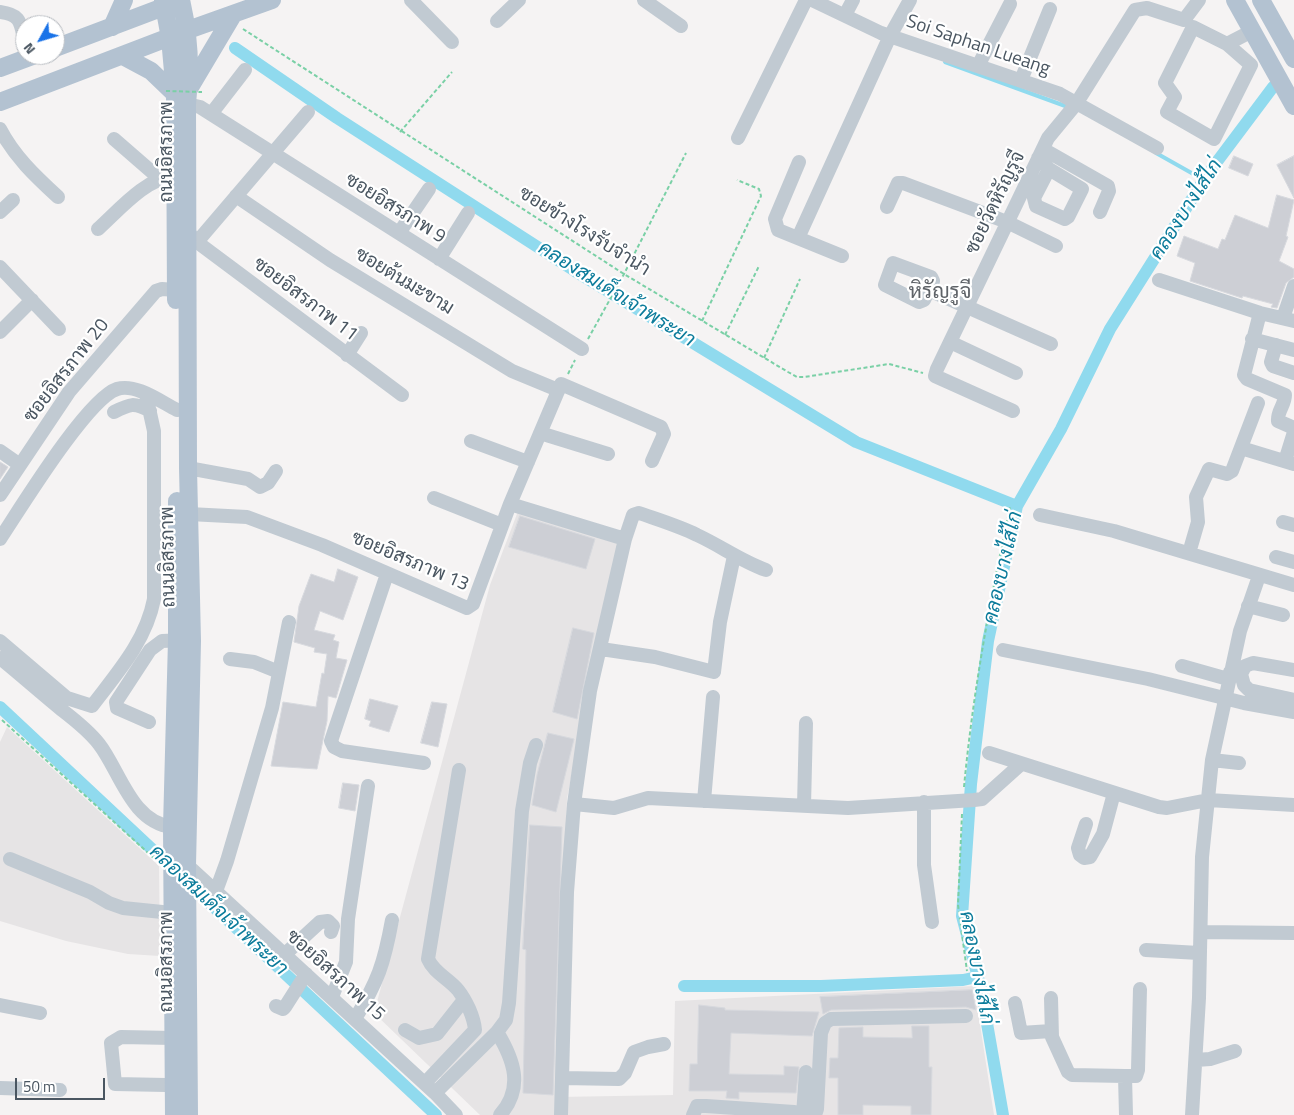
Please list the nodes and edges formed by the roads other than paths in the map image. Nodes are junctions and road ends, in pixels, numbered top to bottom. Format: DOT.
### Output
graph roads {
  1 [pos="124,0"];
  2 [pos="272,0"];
  3 [pos="411,0"];
  4 [pos="519,0"];
  5 [pos="644,0"];
  6 [pos="853,0"];
  7 [pos="910,0"];
  8 [pos="1199,0"];
  9 [pos="1235,0"];
  10 [pos="1261,0"];
  11 [pos="814,1"];
  12 [pos="172,2"];
  13 [pos="1010,4"];
  14 [pos="1050,9"];
  15 [pos="0,12"];
  16 [pos="845,15"];
  17 [pos="15,16"];
  18 [pos="497,20"];
  19 [pos="237,21"];
  20 [pos="680,26"];
  21 [pos="112,27"];
  22 [pos="188,30"];
  23 [pos="1252,31"];
  24 [pos="890,36"];
  25 [pos="170,38"];
  26 [pos="452,42"];
  27 [pos="65,44"];
  28 [pos="1227,44"];
  29 [pos="123,56"];
  30 [pos="1294,59"];
  31 [pos="15,60"];
  32 [pos="978,66"];
  33 [pos="0,68"];
  34 [pos="245,70"];
  35 [pos="1021,80"];
  36 [pos="183,94"];
  37 [pos="0,102"];
  38 [pos="1294,106"];
  39 [pos="1073,109"];
  40 [pos="308,112"];
  41 [pos="211,114"];
  42 [pos="0,129"];
  43 [pos="114,138"];
  44 [pos="738,138"];
  45 [pos="1157,148"];
  46 [pos="272,153"];
  47 [pos="1040,154"];
  48 [pos="799,162"];
  49 [pos="1049,169"];
  50 [pos="167,177"];
  51 [pos="429,189"];
  52 [pos="236,196"];
  53 [pos="58,197"];
  54 [pos="13,200"];
  55 [pos="887,207"];
  56 [pos="0,212"];
  57 [pos="1100,212"];
  58 [pos="468,214"];
  59 [pos="1007,222"];
  60 [pos="98,229"];
  61 [pos="399,233"];
  62 [pos="193,237"];
  63 [pos="798,238"];
  64 [pos="1056,246"];
  65 [pos="842,256"];
  66 [pos="439,258"];
  67 [pos="0,267"];
  68 [pos="1159,280"];
  69 [pos="1294,286"];
  70 [pos="176,290"];
  71 [pos="929,290"];
  72 [pos="32,300"];
  73 [pos="967,307"];
  74 [pos="1260,313"];
  75 [pos="1288,320"];
  76 [pos="60,329"];
  77 [pos="0,332"];
  78 [pos="361,334"];
  79 [pos="1252,340"];
  80 [pos="950,342"];
  81 [pos="1051,344"];
  82 [pos="1276,345"];
  83 [pos="582,349"];
  84 [pos="1294,350"];
  85 [pos="347,355"];
  86 [pos="1016,373"];
  87 [pos="1294,373"];
  88 [pos="560,387"];
  89 [pos="402,394"];
  90 [pos="146,395"];
  91 [pos="1258,404"];
  92 [pos="177,410"];
  93 [pos="150,411"];
  94 [pos="114,412"];
  95 [pos="1014,412"];
  96 [pos="1294,428"];
  97 [pos="1294,432"];
  98 [pos="540,433"];
  99 [pos="470,441"];
  100 [pos="1241,448"];
  101 [pos="0,451"];
  102 [pos="608,454"];
  103 [pos="652,461"];
  104 [pos="528,462"];
  105 [pos="1290,462"];
  106 [pos="20,465"];
  107 [pos="188,468"];
  108 [pos="276,471"];
  109 [pos="0,495"];
  110 [pos="434,498"];
  111 [pos="510,504"];
  112 [pos="189,514"];
  113 [pos="1040,515"];
  114 [pos="502,524"];
  115 [pos="625,538"];
  116 [pos="0,540"];
  117 [pos="1189,553"];
  118 [pos="734,556"];
  119 [pos="1276,557"];
  120 [pos="1294,562"];
  121 [pos="766,570"];
  122 [pos="387,574"];
  123 [pos="1259,576"];
  124 [pos="1294,585"];
  125 [pos="154,588"];
  126 [pos="177,589"];
  127 [pos="1248,606"];
  128 [pos="1283,615"];
  129 [pos="289,622"];
  130 [pos="184,640"];
  131 [pos="0,641"];
  132 [pos="601,649"];
  133 [pos="1003,650"];
  134 [pos="0,658"];
  135 [pos="230,659"];
  136 [pos="1182,666"];
  137 [pos="1294,670"];
  138 [pos="279,672"];
  139 [pos="1233,675"];
  140 [pos="713,697"];
  141 [pos="1225,698"];
  142 [pos="1294,700"];
  143 [pos="1294,712"];
  144 [pos="149,722"];
  145 [pos="806,724"];
  146 [pos="536,745"];
  147 [pos="989,754"];
  148 [pos="1212,760"];
  149 [pos="424,763"];
  150 [pos="1239,763"];
  151 [pos="1021,764"];
  152 [pos="459,770"];
  153 [pos="368,786"];
  154 [pos="1114,793"];
  155 [pos="1208,800"];
  156 [pos="704,801"];
  157 [pos="924,802"];
  158 [pos="574,804"];
  159 [pos="1294,805"];
  160 [pos="804,806"];
  161 [pos="1086,824"];
  162 [pos="172,827"];
  163 [pos="10,859"];
  164 [pos="178,874"];
  165 [pos="216,891"];
  166 [pos="172,912"];
  167 [pos="392,920"];
  168 [pos="932,922"];
  169 [pos="331,932"];
  170 [pos="1201,932"];
  171 [pos="1294,933"];
  172 [pos="1146,950"];
  173 [pos="1199,953"];
  174 [pos="284,956"];
  175 [pos="301,981"];
  176 [pos="1140,989"];
  177 [pos="332,997"];
  178 [pos="1051,998"];
  179 [pos="463,1000"];
  180 [pos="1016,1002"];
  181 [pos="0,1005"];
  182 [pos="276,1006"];
  183 [pos="40,1013"];
  184 [pos="966,1016"];
  185 [pos="355,1019"];
  186 [pos="405,1030"];
  187 [pos="475,1030"];
  188 [pos="1051,1031"];
  189 [pos="493,1035"];
  190 [pos="173,1038"];
  191 [pos="664,1044"];
  192 [pos="1235,1051"];
  193 [pos="1196,1060"];
  194 [pos="806,1072"];
  195 [pos="1125,1076"];
  196 [pos="563,1078"];
  197 [pos="166,1085"];
  198 [pos="0,1088"];
  199 [pos="430,1088"];
  200 [pos="60,1090"];
  201 [pos="174,1115"];
  202 [pos="188,1115"];
  203 [pos="456,1115"];
  204 [pos="500,1115"];
  205 [pos="561,1115"];
  206 [pos="692,1115"];
  207 [pos="799,1115"];
  208 [pos="803,1115"];
  209 [pos="815,1115"];
  210 [pos="1126,1115"];
  211 [pos="1192,1115"];
  1 -- 21 [label="main road"];
  2 -- 19 [label="main road"];
  3 -- 26 [label="street"];
  4 -- 18 [label="street"];
  5 -- 20 [label="street"];
  6 -- 16 [label="street"];
  7 -- 24 [label="street"];
  8 -- 39 [label="street, ซอยวัดหิรัญรูจี"];
  9 -- 23 [label="main road"];
  10 -- 30 [label="main road"];
  11 -- 16 [label="street, Soi Saphan Lueang"];
  11 -- 44 [label="street"];
  12 -- 21 [label="main road"];
  12 -- 22 [label="main road, ถนนอิสรภาพ"];
  12 -- 25 [label="main road"];
  13 -- 32 [label="street"];
  14 -- 35 [label="street"];
  15 -- 17 [label="street"];
  16 -- 24 [label="street, Soi Saphan Lueang"];
  19 -- 22 [label="main road"];
  19 -- 36 [label="main road"];
  21 -- 27 [label="main road"];
  22 -- 25 [label="main road"];
  22 -- 36 [label="main road, ถนนอิสรภาพ"];
  23 -- 28 [label="street"];
  23 -- 38 [label="main road"];
  24 -- 32 [label="street, Soi Saphan Lueang"];
  24 -- 63 [label="street"];
  25 -- 29 [label="main road"];
  25 -- 36 [label="main road"];
  28 -- 28 [label="street"];
  29 -- 36 [label="main road"];
  29 -- 37 [label="main road"];
  31 -- 33 [label="main road"];
  32 -- 35 [label="street, Soi Saphan Lueang"];
  34 -- 41 [label="street"];
  35 -- 39 [label="street, Soi Saphan Lueang"];
  36 -- 41 [label="street, ซอยอิสรภาพ 9"];
  36 -- 50 [label="main road"];
  36 -- 62 [label="main road, ถนนอิสรภาพ"];
  39 -- 45 [label="street, Soi Saphan Lueang"];
  39 -- 47 [label="street, ซอยวัดหิรัญรูจี"];
  40 -- 46 [label="street"];
  41 -- 46 [label="street, ซอยอิสรภาพ 9"];
  42 -- 53 [label="street"];
  43 -- 50 [label="street"];
  46 -- 52 [label="street"];
  46 -- 61 [label="street, ซอยอิสรภาพ 9"];
  47 -- 49 [label="street"];
  47 -- 57 [label="street"];
  47 -- 59 [label="street, ซอยวัดหิรัญรูจี"];
  48 -- 63 [label="street"];
  50 -- 60 [label="street"];
  50 -- 70 [label="main road"];
  51 -- 61 [label="street"];
  52 -- 62 [label="street"];
  52 -- 88 [label="street, ซอยต้นมะขาม"];
  54 -- 56 [label="street"];
  55 -- 59 [label="street"];
  58 -- 66 [label="street"];
  59 -- 64 [label="street"];
  59 -- 73 [label="street, ซอยวัดหิรัญรูจี"];
  61 -- 66 [label="street, ซอยอิสรภาพ 9"];
  62 -- 85 [label="street, ซอยอิสรภาพ 11"];
  62 -- 107 [label="main road, ถนนอิสรภาพ"];
  63 -- 65 [label="street"];
  66 -- 83 [label="street, ซอยอิสรภาพ 9"];
  67 -- 72 [label="street"];
  68 -- 74 [label="street"];
  69 -- 75 [label="street"];
  70 -- 92 [label="main road"];
  70 -- 106 [label="street, ซอยอิสรภาพ 20"];
  71 -- 73 [label="street"];
  72 -- 76 [label="street"];
  72 -- 77 [label="street"];
  73 -- 80 [label="street, ซอยวัดหิรัญรูจี"];
  73 -- 81 [label="street"];
  74 -- 75 [label="street"];
  74 -- 79 [label="street"];
  78 -- 85 [label="street"];
  79 -- 82 [label="street"];
  79 -- 96 [label="street"];
  80 -- 86 [label="street"];
  80 -- 95 [label="street, ซอยวัดหิรัญรูจี"];
  82 -- 84 [label="street"];
  82 -- 87 [label="street"];
  85 -- 89 [label="street, ซอยอิสรภาพ 11"];
  88 -- 98 [label="street, ซอยอิสรภาพ 13"];
  88 -- 103 [label="street, ซอยต้นมะขาม"];
  90 -- 92 [label="street"];
  90 -- 93 [label="street"];
  90 -- 116 [label="street"];
  91 -- 100 [label="street"];
  92 -- 126 [label="main road"];
  93 -- 94 [label="street"];
  93 -- 125 [label="street"];
  97 -- 105 [label="street"];
  98 -- 102 [label="street"];
  98 -- 104 [label="street, ซอยอิสรภาพ 13"];
  99 -- 104 [label="street"];
  100 -- 105 [label="street"];
  100 -- 117 [label="street"];
  101 -- 106 [label="street"];
  104 -- 111 [label="street, ซอยอิสรภาพ 13"];
  106 -- 109 [label="street, ซอยอิสรภาพ 20"];
  107 -- 108 [label="street"];
  107 -- 112 [label="main road, ถนนอิสรภาพ"];
  110 -- 114 [label="street"];
  111 -- 114 [label="street, ซอยอิสรภาพ 13"];
  111 -- 115 [label="street"];
  112 -- 122 [label="street, ซอยอิสรภาพ 13"];
  112 -- 130 [label="main road, ถนนอิสรภาพ"];
  113 -- 117 [label="street"];
  114 -- 122 [label="street, ซอยอิสรภาพ 13"];
  115 -- 118 [label="street"];
  115 -- 132 [label="street"];
  117 -- 123 [label="street"];
  118 -- 121 [label="street"];
  118 -- 132 [label="street"];
  119 -- 120 [label="street"];
  122 -- 149 [label="street"];
  123 -- 124 [label="street"];
  123 -- 127 [label="street"];
  125 -- 126 [label="street"];
  125 -- 131 [label="street"];
  126 -- 130 [label="main road"];
  127 -- 128 [label="street"];
  127 -- 139 [label="street"];
  129 -- 138 [label="street"];
  130 -- 144 [label="street"];
  130 -- 162 [label="main road"];
  130 -- 164 [label="main road, ถนนอิสรภาพ"];
  132 -- 158 [label="street"];
  133 -- 141 [label="street"];
  134 -- 162 [label="street"];
  135 -- 138 [label="street"];
  136 -- 139 [label="street"];
  137 -- 139 [label="street"];
  138 -- 165 [label="street"];
  139 -- 141 [label="street"];
  139 -- 142 [label="street"];
  140 -- 156 [label="street"];
  141 -- 143 [label="street"];
  141 -- 148 [label="street"];
  145 -- 160 [label="street"];
  146 -- 189 [label="street"];
  147 -- 151 [label="street"];
  148 -- 150 [label="street"];
  148 -- 155 [label="street"];
  151 -- 154 [label="street"];
  151 -- 157 [label="street"];
  152 -- 179 [label="street"];
  153 -- 177 [label="street"];
  154 -- 155 [label="street"];
  154 -- 161 [label="street"];
  155 -- 159 [label="street"];
  155 -- 170 [label="street"];
  156 -- 158 [label="street"];
  156 -- 160 [label="street"];
  157 -- 160 [label="street"];
  157 -- 168 [label="street"];
  158 -- 196 [label="street"];
  162 -- 164 [label="main road"];
  163 -- 166 [label="street"];
  164 -- 165 [label="street, ซอยอิสรภาพ 15"];
  164 -- 166 [label="main road"];
  164 -- 202 [label="main road, ถนนอิสรภาพ"];
  165 -- 174 [label="street, ซอยอิสรภาพ 15"];
  166 -- 190 [label="main road"];
  167 -- 185 [label="street"];
  169 -- 174 [label="street"];
  170 -- 171 [label="street"];
  170 -- 173 [label="street"];
  172 -- 173 [label="street"];
  173 -- 193 [label="street"];
  174 -- 175 [label="street, ซอยอิสรภาพ 15"];
  175 -- 177 [label="street, ซอยอิสรภาพ 15"];
  175 -- 182 [label="street"];
  176 -- 195 [label="street"];
  177 -- 185 [label="street, ซอยอิสรภาพ 15"];
  178 -- 188 [label="street"];
  179 -- 186 [label="street"];
  179 -- 187 [label="street"];
  180 -- 188 [label="street"];
  181 -- 183 [label="street"];
  184 -- 209 [label="street"];
  185 -- 199 [label="street, ซอยอิสรภาพ 15"];
  187 -- 189 [label="street"];
  187 -- 199 [label="street"];
  188 -- 195 [label="street"];
  189 -- 199 [label="street"];
  189 -- 204 [label="street"];
  190 -- 197 [label="street"];
  190 -- 201 [label="main road"];
  191 -- 196 [label="street"];
  192 -- 193 [label="street"];
  193 -- 211 [label="street"];
  194 -- 208 [label="street"];
  195 -- 210 [label="street"];
  196 -- 205 [label="street"];
  198 -- 200 [label="street"];
  199 -- 203 [label="street, ซอยอิสรภาพ 15"];
  206 -- 207 [label="street"];
}
